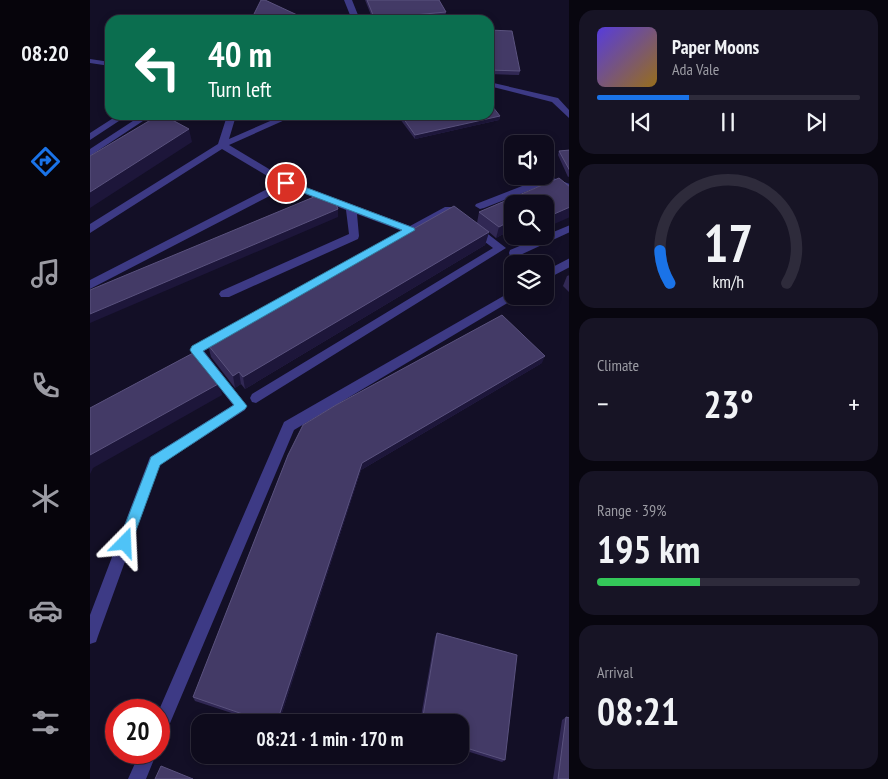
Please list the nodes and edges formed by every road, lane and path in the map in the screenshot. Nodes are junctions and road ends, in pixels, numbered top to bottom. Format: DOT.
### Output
graph roads {
  1 [pos="348,0"];
  2 [pos="354,15"];
  3 [pos="90,61"];
  4 [pos="105,63"];
  5 [pos="494,85"];
  6 [pos="569,118"];
  7 [pos="116,120"];
  8 [pos="141,120"];
  9 [pos="231,120"];
  10 [pos="280,120"];
  11 [pos="90,137"];
  12 [pos="222,145"];
  13 [pos="90,154"];
  14 [pos="286,183"];
  15 [pos="569,188"];
  16 [pos="480,206"];
  17 [pos="351,208"];
  18 [pos="569,228"];
  19 [pos="90,229"];
  20 [pos="410,230"];
  21 [pos="514,253"];
  22 [pos="569,262"];
  23 [pos="554,271"];
  24 [pos="90,285"];
  25 [pos="225,294"];
  26 [pos="504,300"];
  27 [pos="256,398"];
  28 [pos="90,636"];
  29 [pos="170,703"];
  30 [pos="144,764"];
  31 [pos="137,779"];
  1 -- 2 [label="street"];
  3 -- 4 [label="street"];
  5 -- 6 [label="street"];
  7 -- 11 [label="street"];
  8 -- 13 [label="street"];
  9 -- 12 [label="street"];
  10 -- 12 [label="street"];
  12 -- 14 [label="street"];
  12 -- 19 [label="street"];
  14 -- 17 [label="street"];
  14 -- 24 [label="street"];
  15 -- 16 [label="street"];
  17 -- 20 [label="street"];
  17 -- 25 [label="street"];
  18 -- 21 [label="street"];
  20 -- 27 [label="street"];
  20 -- 28 [label="street"];
  22 -- 23 [label="street"];
  26 -- 29 [label="street"];
  30 -- 31 [label="street"];
}
